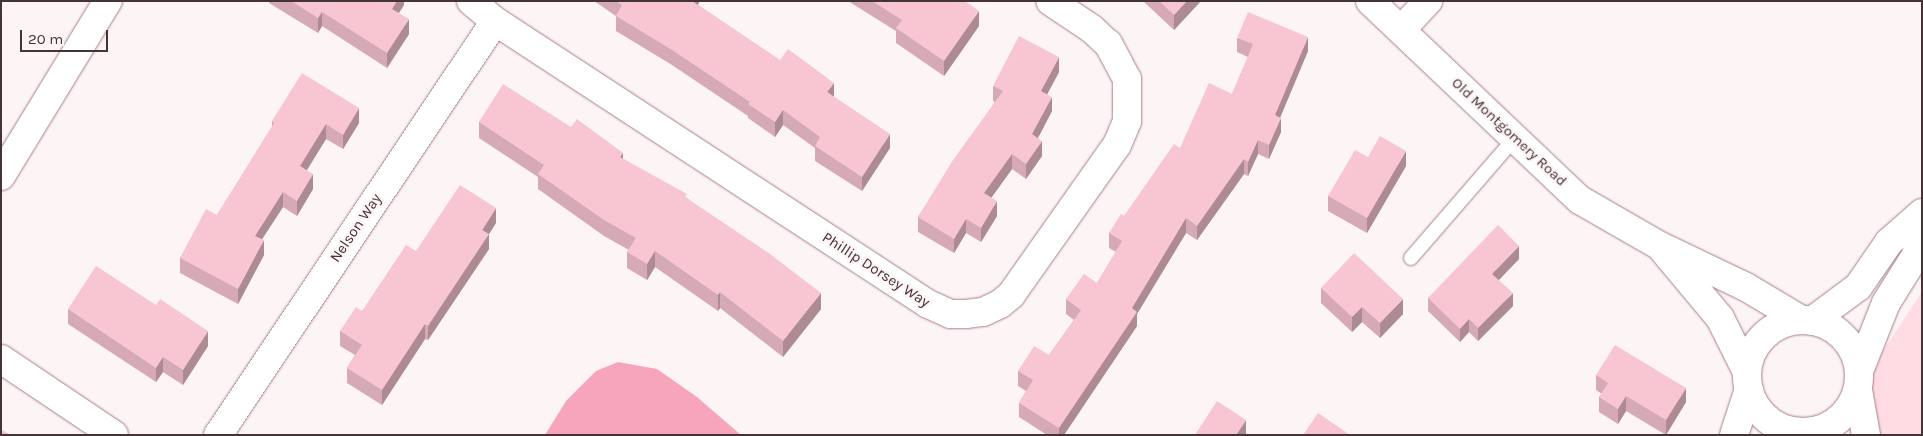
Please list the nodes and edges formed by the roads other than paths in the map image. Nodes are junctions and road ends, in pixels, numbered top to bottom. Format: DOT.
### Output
graph roads {
  1 [pos="108,1"];
  2 [pos="471,1"];
  3 [pos="1050,1"];
  4 [pos="1370,1"];
  5 [pos="1428,1"];
  6 [pos="495,21"];
  7 [pos="1401,30"];
  8 [pos="1515,138"];
  9 [pos="1,176"];
  10 [pos="1922,213"];
  11 [pos="1922,235"];
  12 [pos="1660,246"];
  13 [pos="1411,258"];
  14 [pos="1806,320"];
  15 [pos="1,359"];
  16 [pos="1748,381"];
  17 [pos="1859,381"];
  18 [pos="1795,433"];
  19 [pos="114,435"];
  20 [pos="218,435"];
  21 [pos="1734,435"];
  22 [pos="1866,435"];
  1 -- 9 [label="street"];
  2 -- 6 [label="street, Phillip Dorsey Way"];
  3 -- 6 [label="street, Phillip Dorsey Way"];
  4 -- 7 [label="street, Old Montgomery Road"];
  5 -- 7 [label="street"];
  6 -- 20 [label="street, Nelson Way"];
  7 -- 8 [label="street, Old Montgomery Road"];
  8 -- 12 [label="street, Old Montgomery Road"];
  8 -- 13 [label="lane"];
  10 -- 14 [label="street"];
  11 -- 17 [label="street"];
  12 -- 14 [label="street, Old Montgomery Road"];
  12 -- 16 [label="street, Old Montgomery Road"];
  14 -- 16 [label="street"];
  14 -- 17 [label="street"];
  15 -- 19 [label="street"];
  16 -- 18 [label="street"];
  16 -- 21 [label="street"];
  17 -- 18 [label="street"];
  17 -- 22 [label="street"];
}
